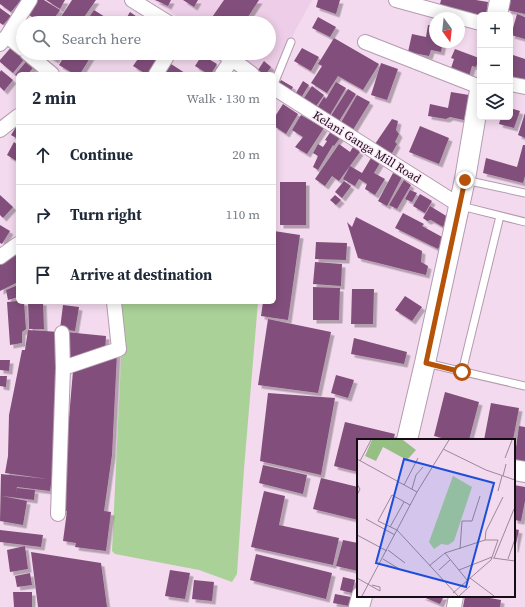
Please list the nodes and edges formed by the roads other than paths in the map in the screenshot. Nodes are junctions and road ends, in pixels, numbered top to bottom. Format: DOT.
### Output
graph roads {
  1 [pos="30,0"];
  2 [pos="132,0"];
  3 [pos="396,0"];
  4 [pos="500,0"];
  5 [pos="498,12"];
  6 [pos="20,16"];
  7 [pos="158,16"];
  8 [pos="477,21"];
  9 [pos="16,22"];
  10 [pos="4,40"];
  11 [pos="291,42"];
  12 [pos="365,42"];
  13 [pos="16,46"];
  14 [pos="35,60"];
  15 [pos="165,60"];
  16 [pos="226,60"];
  17 [pos="233,60"];
  18 [pos="50,72"];
  19 [pos="157,72"];
  20 [pos="223,72"];
  21 [pos="249,72"];
  22 [pos="276,79"];
  23 [pos="513,85"];
  24 [pos="525,87"];
  25 [pos="477,88"];
  26 [pos="276,89"];
  27 [pos="477,107"];
  28 [pos="16,118"];
  29 [pos="0,130"];
  30 [pos="465,180"];
  31 [pos="525,193"];
  32 [pos="459,205"];
  33 [pos="500,216"];
  34 [pos="525,222"];
  35 [pos="16,245"];
  36 [pos="0,257"];
  37 [pos="114,304"];
  38 [pos="62,333"];
  39 [pos="426,363"];
  40 [pos="64,368"];
  41 [pos="462,372"];
  42 [pos="525,386"];
  43 [pos="406,439"];
  44 [pos="515,470"];
  45 [pos="525,472"];
  46 [pos="58,514"];
  47 [pos="362,597"];
  48 [pos="456,597"];
  49 [pos="359,607"];
  50 [pos="454,607"];
  1 -- 6 [label="street"];
  2 -- 7 [label="street"];
  3 -- 8 [label="street"];
  4 -- 5 [label="street"];
  9 -- 10 [label="street"];
  10 -- 13 [label="street"];
  11 -- 22 [label="lane"];
  12 -- 25 [label="street"];
  14 -- 18 [label="street"];
  15 -- 19 [label="street"];
  16 -- 20 [label="street"];
  17 -- 21 [label="street"];
  23 -- 24 [label="street"];
  26 -- 32 [label="street, Kelani Ganga Mill Road"];
  27 -- 30 [label="street"];
  28 -- 29 [label="street"];
  30 -- 31 [label="lane"];
  30 -- 32 [label="street"];
  32 -- 33 [label="lane"];
  32 -- 39 [label="street"];
  33 -- 34 [label="lane"];
  33 -- 41 [label="lane"];
  35 -- 36 [label="street"];
  37 -- 40 [label="street"];
  38 -- 40 [label="street"];
  39 -- 41 [label="lane"];
  39 -- 43 [label="street"];
  40 -- 46 [label="street"];
  41 -- 42 [label="lane"];
  44 -- 45 [label="street"];
  47 -- 49 [label="street"];
  48 -- 50 [label="street"];
}
